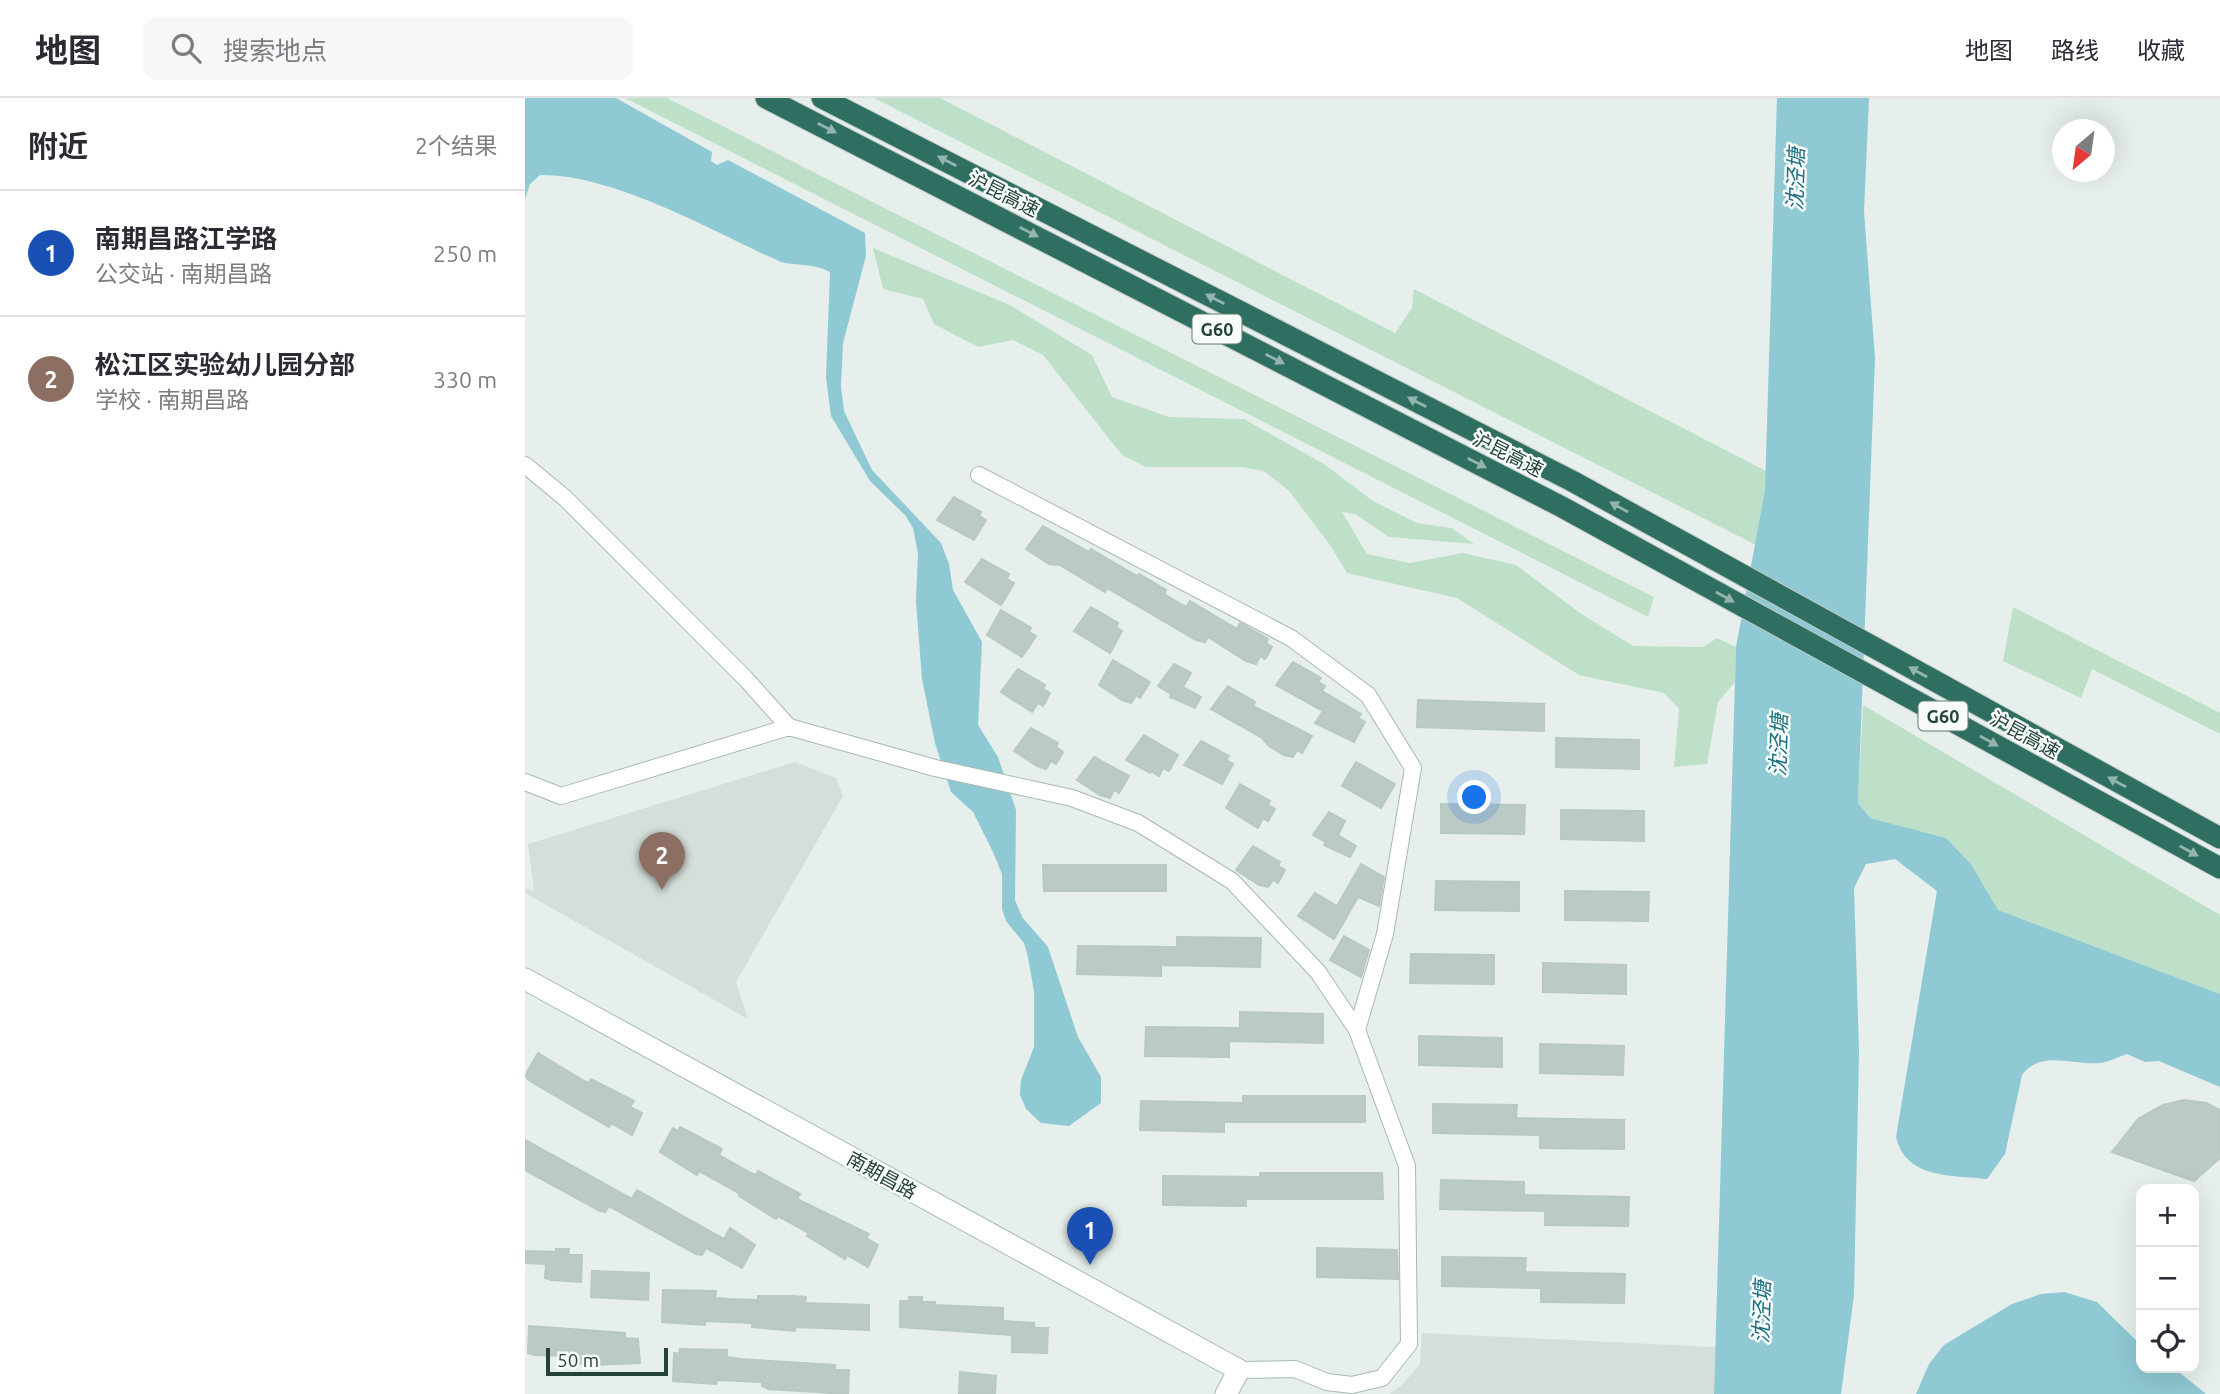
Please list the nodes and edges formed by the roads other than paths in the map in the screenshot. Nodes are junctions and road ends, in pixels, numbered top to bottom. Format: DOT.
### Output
graph roads {
  1 [pos="766,98"];
  2 [pos="822,98"];
  3 [pos="525,465"];
  4 [pos="979,475"];
  5 [pos="789,727"];
  6 [pos="525,782"];
  7 [pos="2220,838"];
  8 [pos="2220,868"];
  9 [pos="525,979"];
  10 [pos="1357,1030"];
  11 [pos="1239,1370"];
  12 [pos="1226,1394"];
  1 -- 8 [label="highway, 沪昆高速 / G60, one-way"];
  7 -- 2 [label="highway, 沪昆高速 / G60, one-way"];
  3 -- 5 [label="street"];
  4 -- 10 [label="street"];
  5 -- 6 [label="street"];
  5 -- 10 [label="street"];
  9 -- 11 [label="main road, 南期昌路"];
  10 -- 11 [label="street"];
  11 -- 12 [label="main road"];
}
